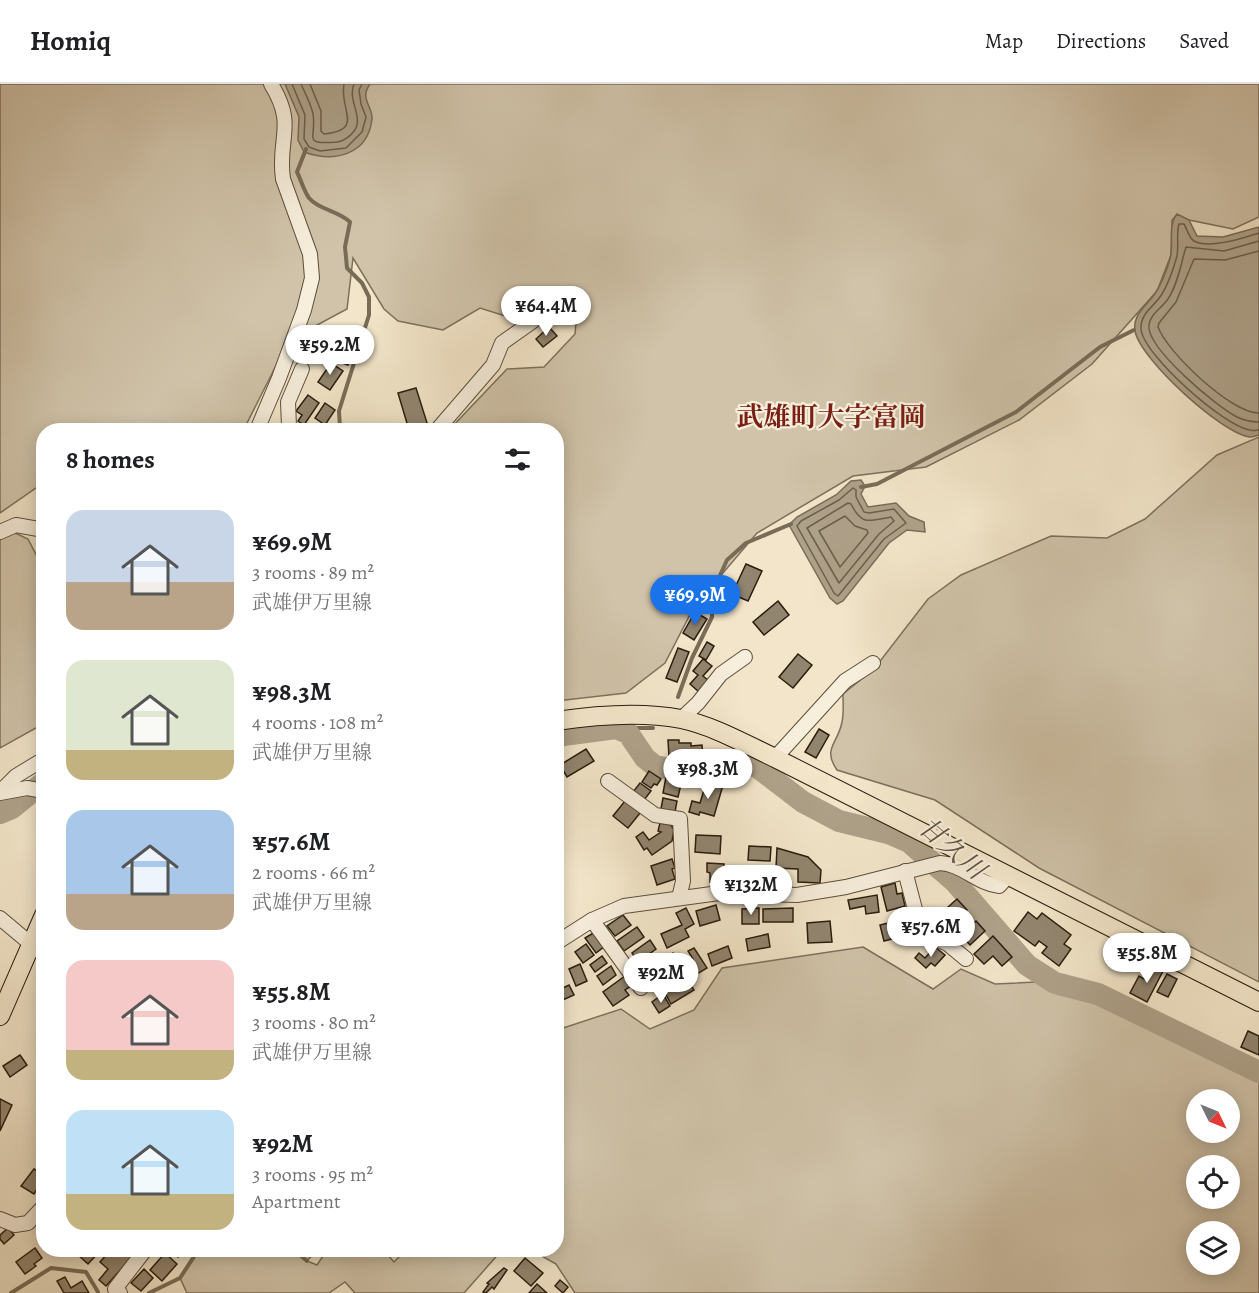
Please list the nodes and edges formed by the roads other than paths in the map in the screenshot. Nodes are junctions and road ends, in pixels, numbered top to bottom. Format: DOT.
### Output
graph roads {
  1 [pos="271,84"];
  2 [pos="557,304"];
  3 [pos="302,369"];
  4 [pos="260,423"];
  5 [pos="290,423"];
  6 [pos="443,423"];
  7 [pos="36,529"];
  8 [pos="0,532"];
  9 [pos="745,657"];
  10 [pos="873,663"];
  11 [pos="681,719"];
  12 [pos="564,720"];
  13 [pos="775,758"];
  14 [pos="36,764"];
  15 [pos="608,781"];
  16 [pos="36,790"];
  17 [pos="0,793"];
  18 [pos="905,871"];
  19 [pos="1009,875"];
  20 [pos="679,898"];
  21 [pos="0,918"];
  22 [pos="592,920"];
  23 [pos="564,938"];
  24 [pos="36,949"];
  25 [pos="36,952"];
  26 [pos="966,959"];
  27 [pos="641,988"];
  28 [pos="1259,1002"];
  29 [pos="0,1016"];
  30 [pos="36,1214"];
  31 [pos="0,1219"];
  32 [pos="140,1257"];
  33 [pos="115,1292"];
  1 -- 4 [label="street"];
  2 -- 6 [label="street"];
  3 -- 5 [label="street"];
  7 -- 8 [label="street"];
  9 -- 11 [label="street"];
  10 -- 13 [label="street"];
  11 -- 12 [label="main road"];
  11 -- 13 [label="main road"];
  13 -- 19 [label="main road"];
  14 -- 17 [label="street"];
  15 -- 20 [label="street"];
  16 -- 17 [label="street"];
  18 -- 19 [label="street"];
  18 -- 20 [label="street"];
  18 -- 26 [label="street"];
  19 -- 28 [label="main road"];
  20 -- 22 [label="street"];
  21 -- 24 [label="street"];
  22 -- 23 [label="street"];
  22 -- 27 [label="street"];
  25 -- 29 [label="main road"];
  30 -- 31 [label="street"];
  32 -- 33 [label="street"];
}
